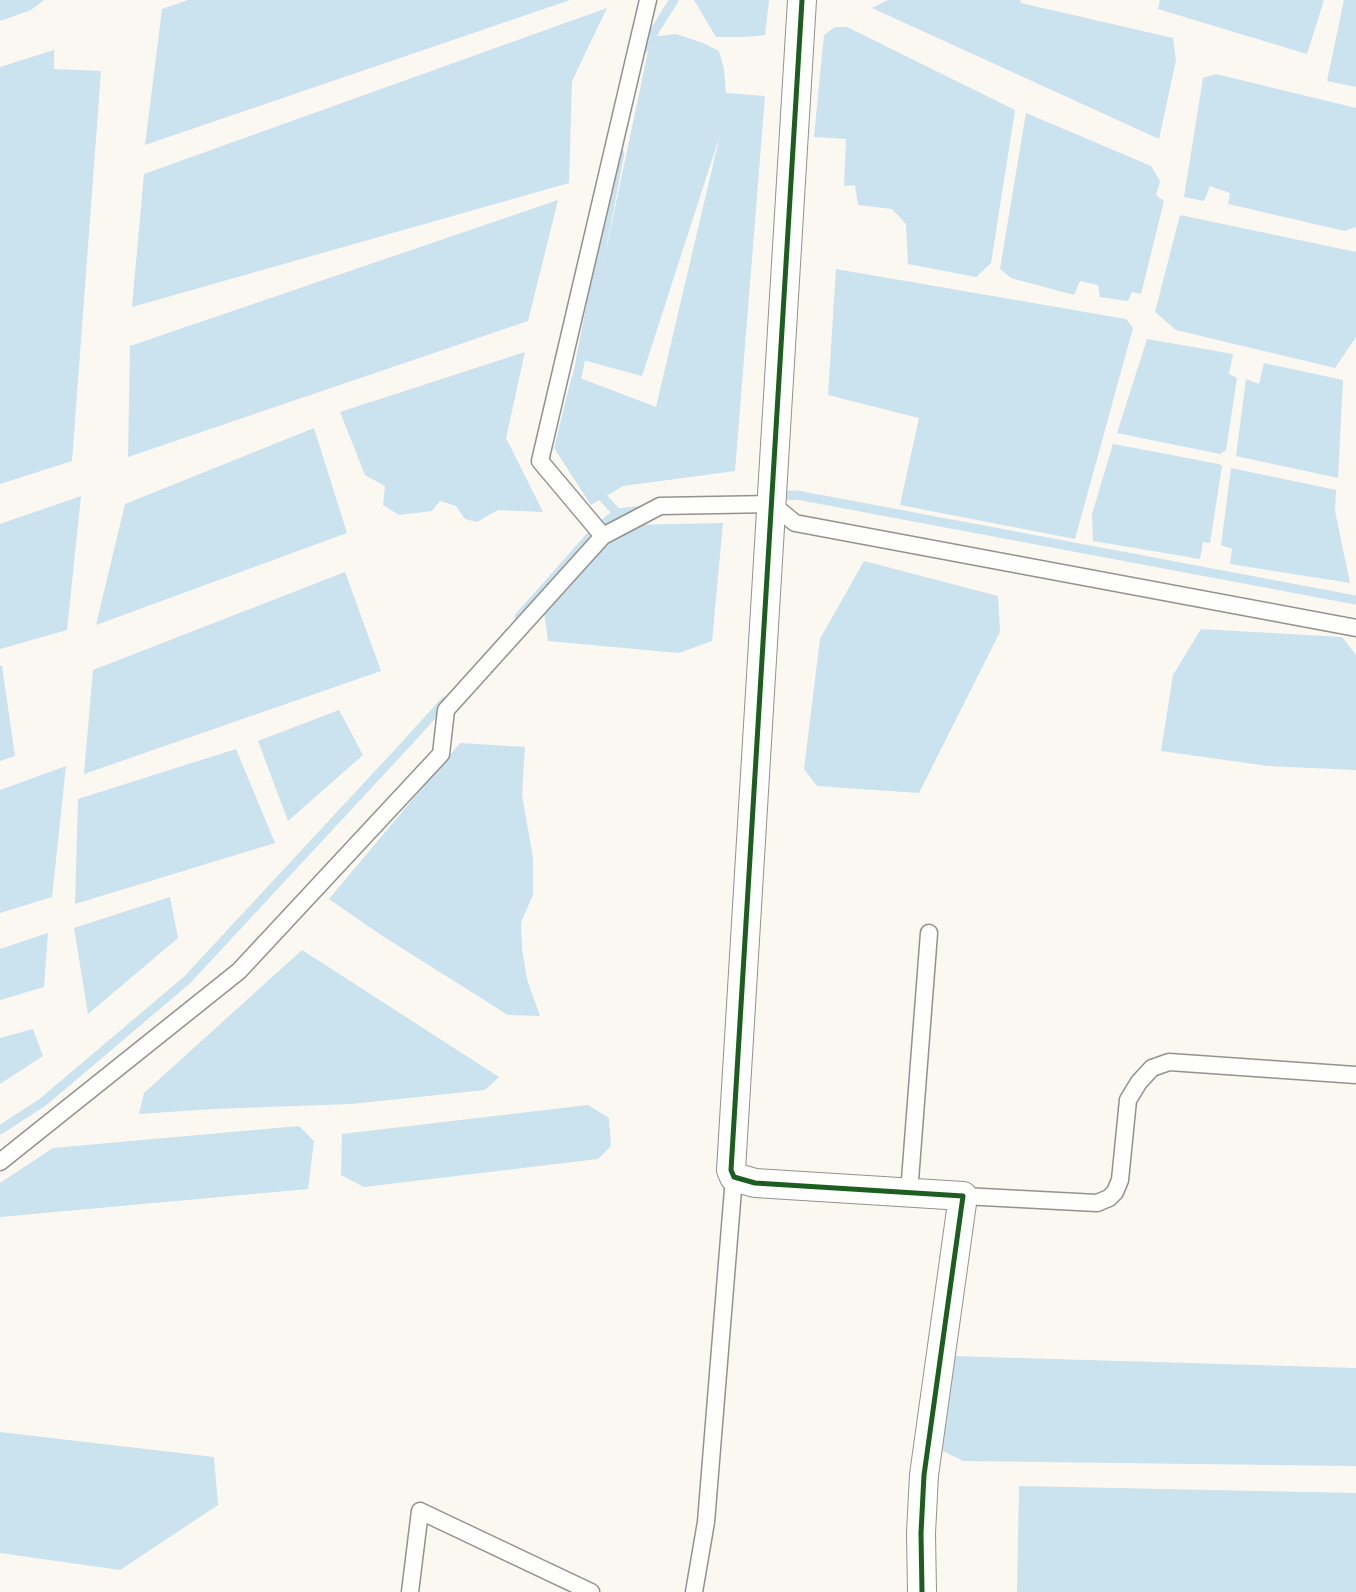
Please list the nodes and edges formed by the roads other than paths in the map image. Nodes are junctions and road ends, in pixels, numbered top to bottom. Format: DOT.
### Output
graph roads {
  1 [pos="648,0"];
  2 [pos="802,0"];
  3 [pos="772,504"];
  4 [pos="603,536"];
  5 [pos="1356,628"];
  6 [pos="929,934"];
  7 [pos="1356,1075"];
  8 [pos="0,1162"];
  9 [pos="734,1178"];
  10 [pos="909,1194"];
  11 [pos="962,1196"];
  12 [pos="410,1592"];
  13 [pos="591,1592"];
  14 [pos="694,1592"];
  15 [pos="922,1592"];
  1 -- 4 [label="lane"];
  2 -- 3 [label="street"];
  3 -- 4 [label="lane"];
  3 -- 5 [label="lane"];
  3 -- 9 [label="street"];
  4 -- 8 [label="lane"];
  6 -- 10 [label="lane"];
  7 -- 11 [label="lane"];
  9 -- 10 [label="street"];
  9 -- 14 [label="lane"];
  10 -- 11 [label="street"];
  11 -- 15 [label="street"];
  12 -- 13 [label="lane"];
}
